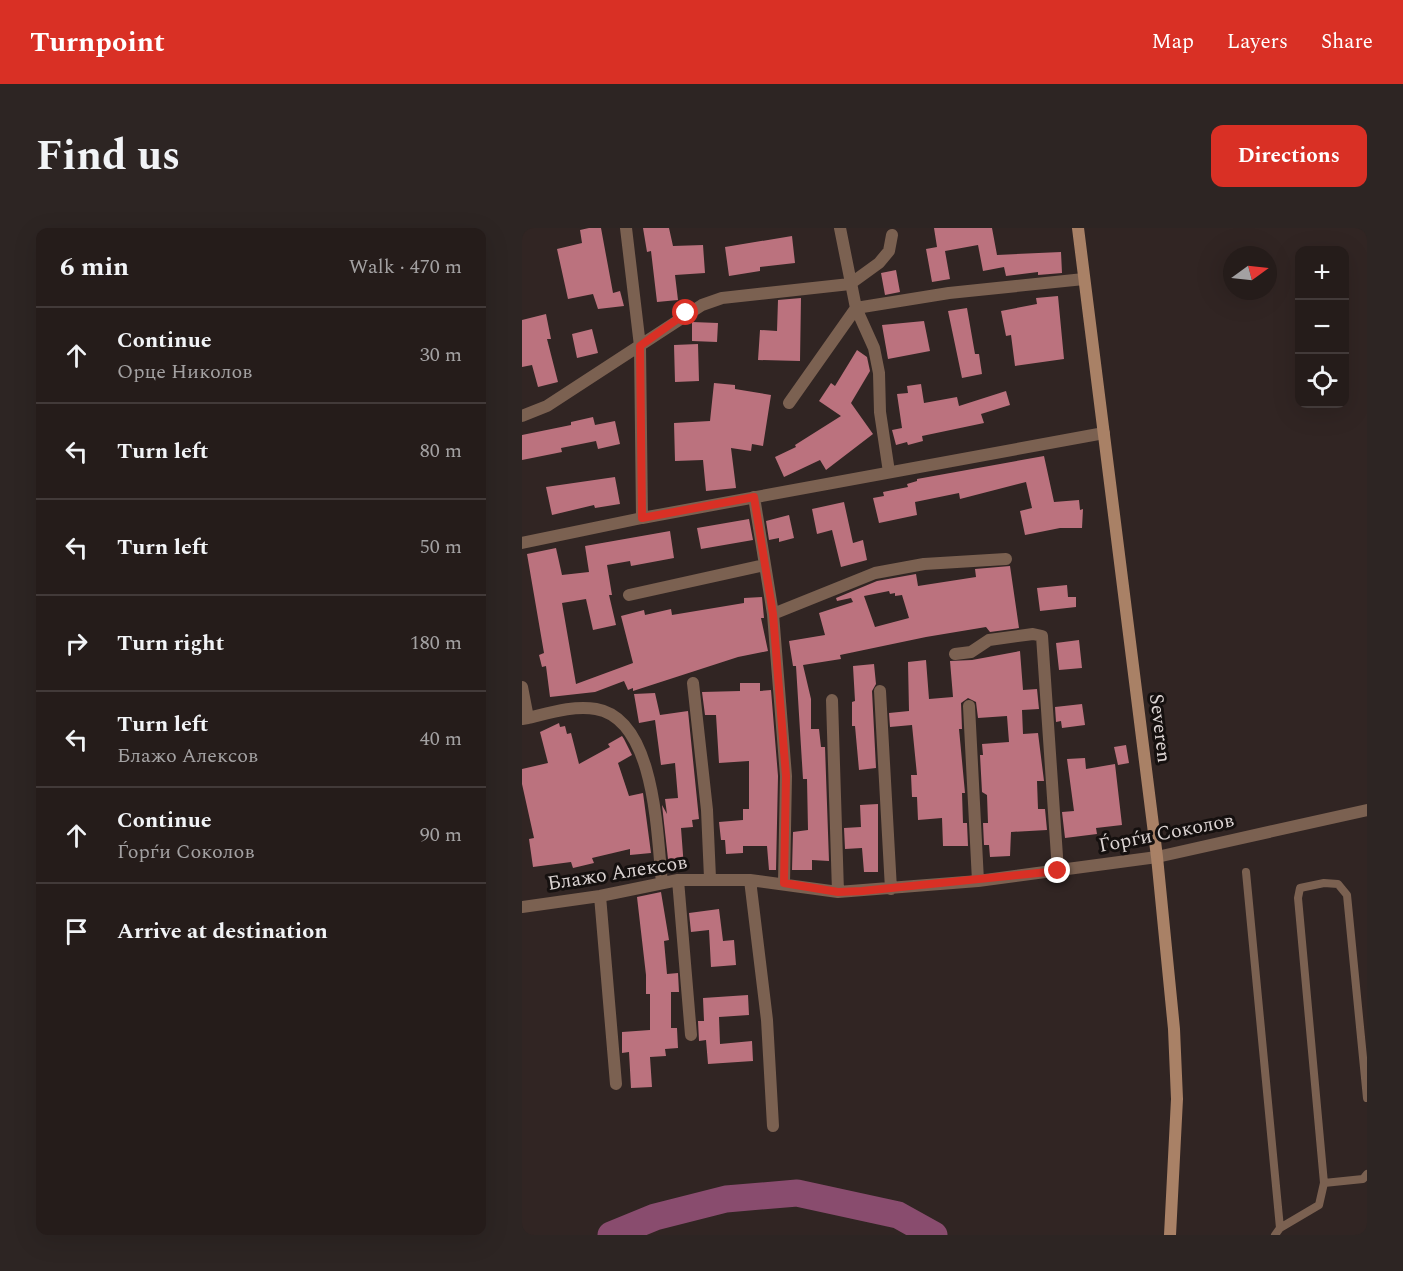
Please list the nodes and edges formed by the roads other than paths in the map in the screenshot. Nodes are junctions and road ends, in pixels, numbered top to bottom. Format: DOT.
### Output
graph roads {
  1 [pos="626,228"];
  2 [pos="840,228"];
  3 [pos="1077,228"];
  4 [pos="892,235"];
  5 [pos="1084,279"];
  6 [pos="850,284"];
  7 [pos="856,308"];
  8 [pos="640,346"];
  9 [pos="789,403"];
  10 [pos="522,416"];
  11 [pos="1104,433"];
  12 [pos="889,472"];
  13 [pos="754,497"];
  14 [pos="642,518"];
  15 [pos="522,543"];
  16 [pos="1006,559"];
  17 [pos="764,565"];
  18 [pos="629,595"];
  19 [pos="773,614"];
  20 [pos="955,654"];
  21 [pos="693,683"];
  22 [pos="522,687"];
  23 [pos="880,692"];
  24 [pos="832,700"];
  25 [pos="969,706"];
  26 [pos="525,718"];
  27 [pos="1367,810"];
  28 [pos="1157,857"];
  29 [pos="1058,871"];
  30 [pos="1246,872"];
  31 [pos="710,878"];
  32 [pos="678,880"];
  33 [pos="750,880"];
  34 [pos="978,881"];
  35 [pos="662,883"];
  36 [pos="784,883"];
  37 [pos="891,889"];
  38 [pos="862,891"];
  39 [pos="838,892"];
  40 [pos="600,896"];
  41 [pos="522,907"];
  42 [pos="691,1035"];
  43 [pos="616,1084"];
  44 [pos="1367,1098"];
  45 [pos="773,1126"];
  46 [pos="1367,1174"];
  47 [pos="1324,1183"];
  48 [pos="1278,1232"];
  49 [pos="1170,1235"];
  1 -- 8 [label="street"];
  2 -- 6 [label="street"];
  3 -- 5 [label="main road, Severen"];
  4 -- 6 [label="street"];
  5 -- 7 [label="street"];
  5 -- 11 [label="main road, Severen"];
  6 -- 7 [label="street"];
  6 -- 8 [label="street"];
  7 -- 9 [label="street"];
  7 -- 12 [label="street"];
  8 -- 10 [label="street"];
  8 -- 14 [label="street"];
  11 -- 12 [label="street"];
  11 -- 28 [label="main road, Severen"];
  12 -- 13 [label="street"];
  13 -- 14 [label="street"];
  13 -- 17 [label="street"];
  14 -- 15 [label="street"];
  16 -- 19 [label="street"];
  17 -- 18 [label="street"];
  17 -- 19 [label="street"];
  19 -- 36 [label="street"];
  20 -- 29 [label="street"];
  21 -- 31 [label="street"];
  22 -- 26 [label="street"];
  23 -- 37 [label="street"];
  24 -- 39 [label="street"];
  25 -- 34 [label="street"];
  26 -- 35 [label="street"];
  27 -- 28 [label="street, Ѓорѓи Соколов"];
  28 -- 29 [label="street, Ѓорѓи Соколов"];
  28 -- 49 [label="main road, Severen"];
  29 -- 34 [label="street, Ѓорѓи Соколов"];
  30 -- 48 [label="lane"];
  31 -- 32 [label="street, Блажо Алексов"];
  31 -- 33 [label="street, Блажо Алексов"];
  32 -- 35 [label="street, Блажо Алексов"];
  32 -- 42 [label="street"];
  33 -- 36 [label="street, Блажо Алексов"];
  33 -- 45 [label="street"];
  34 -- 37 [label="street, Ѓорѓи Соколов"];
  35 -- 40 [label="street, Блажо Алексов"];
  36 -- 39 [label="street, Блажо Алексов"];
  37 -- 38 [label="street, Ѓорѓи Соколов"];
  38 -- 39 [label="street, Блажо Алексов"];
  40 -- 41 [label="street, Блажо Алексов"];
  40 -- 43 [label="street"];
  44 -- 47 [label="lane"];
  46 -- 47 [label="lane"];
  47 -- 48 [label="lane"];
}
